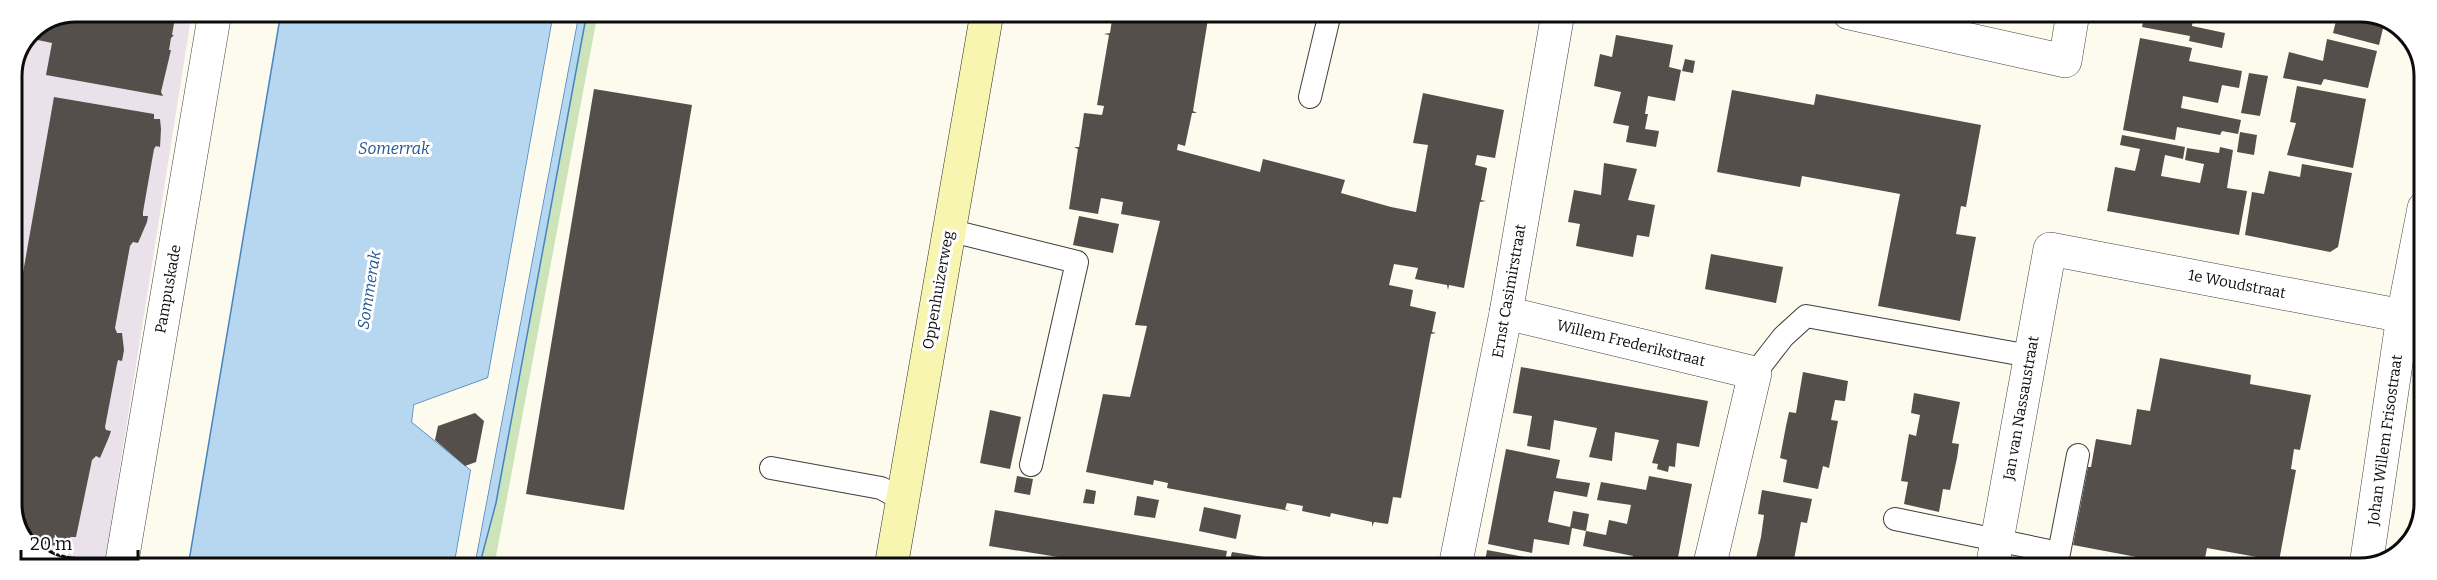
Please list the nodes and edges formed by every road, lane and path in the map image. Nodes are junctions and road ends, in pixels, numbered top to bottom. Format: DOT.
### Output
graph roads {
  1 [pos="213,22"];
  2 [pos="985,22"];
  3 [pos="1328,22"];
  4 [pos="1556,22"];
  5 [pos="1890,22"];
  6 [pos="2072,22"];
  7 [pos="1310,97"];
  8 [pos="948,230"];
  9 [pos="2050,249"];
  10 [pos="1506,313"];
  11 [pos="2414,318"];
  12 [pos="2030,356"];
  13 [pos="1755,373"];
  14 [pos="2078,455"];
  15 [pos="1031,465"];
  16 [pos="771,468"];
  17 [pos="903,500"];
  18 [pos="1895,519"];
  19 [pos="1995,555"];
  20 [pos="2368,557"];
  21 [pos="123,558"];
  22 [pos="893,558"];
  23 [pos="1457,558"];
  24 [pos="1711,558"];
  1 -- 21 [label="street, Pampuskade"];
  2 -- 8 [label="main road, Oppenhuizerweg"];
  3 -- 7 [label="lane"];
  4 -- 10 [label="street, Ernst Casimirstraat"];
  5 -- 6 [label="street"];
  8 -- 15 [label="lane"];
  8 -- 17 [label="main road, Oppenhuizerweg"];
  9 -- 11 [label="street, 1e Woudstraat"];
  9 -- 12 [label="street, Jan van Nassaustraat"];
  10 -- 13 [label="street, Willem Frederikstraat"];
  10 -- 23 [label="street, Ernst Casimirstraat"];
  11 -- 20 [label="street, Johan Willem Frisostraat"];
  12 -- 13 [label="lane"];
  12 -- 19 [label="street, Jan van Nassaustraat"];
  13 -- 24 [label="street"];
  14 -- 19 [label="lane"];
  16 -- 17 [label="lane"];
  17 -- 22 [label="main road, Oppenhuizerweg"];
  18 -- 19 [label="lane"];
}
